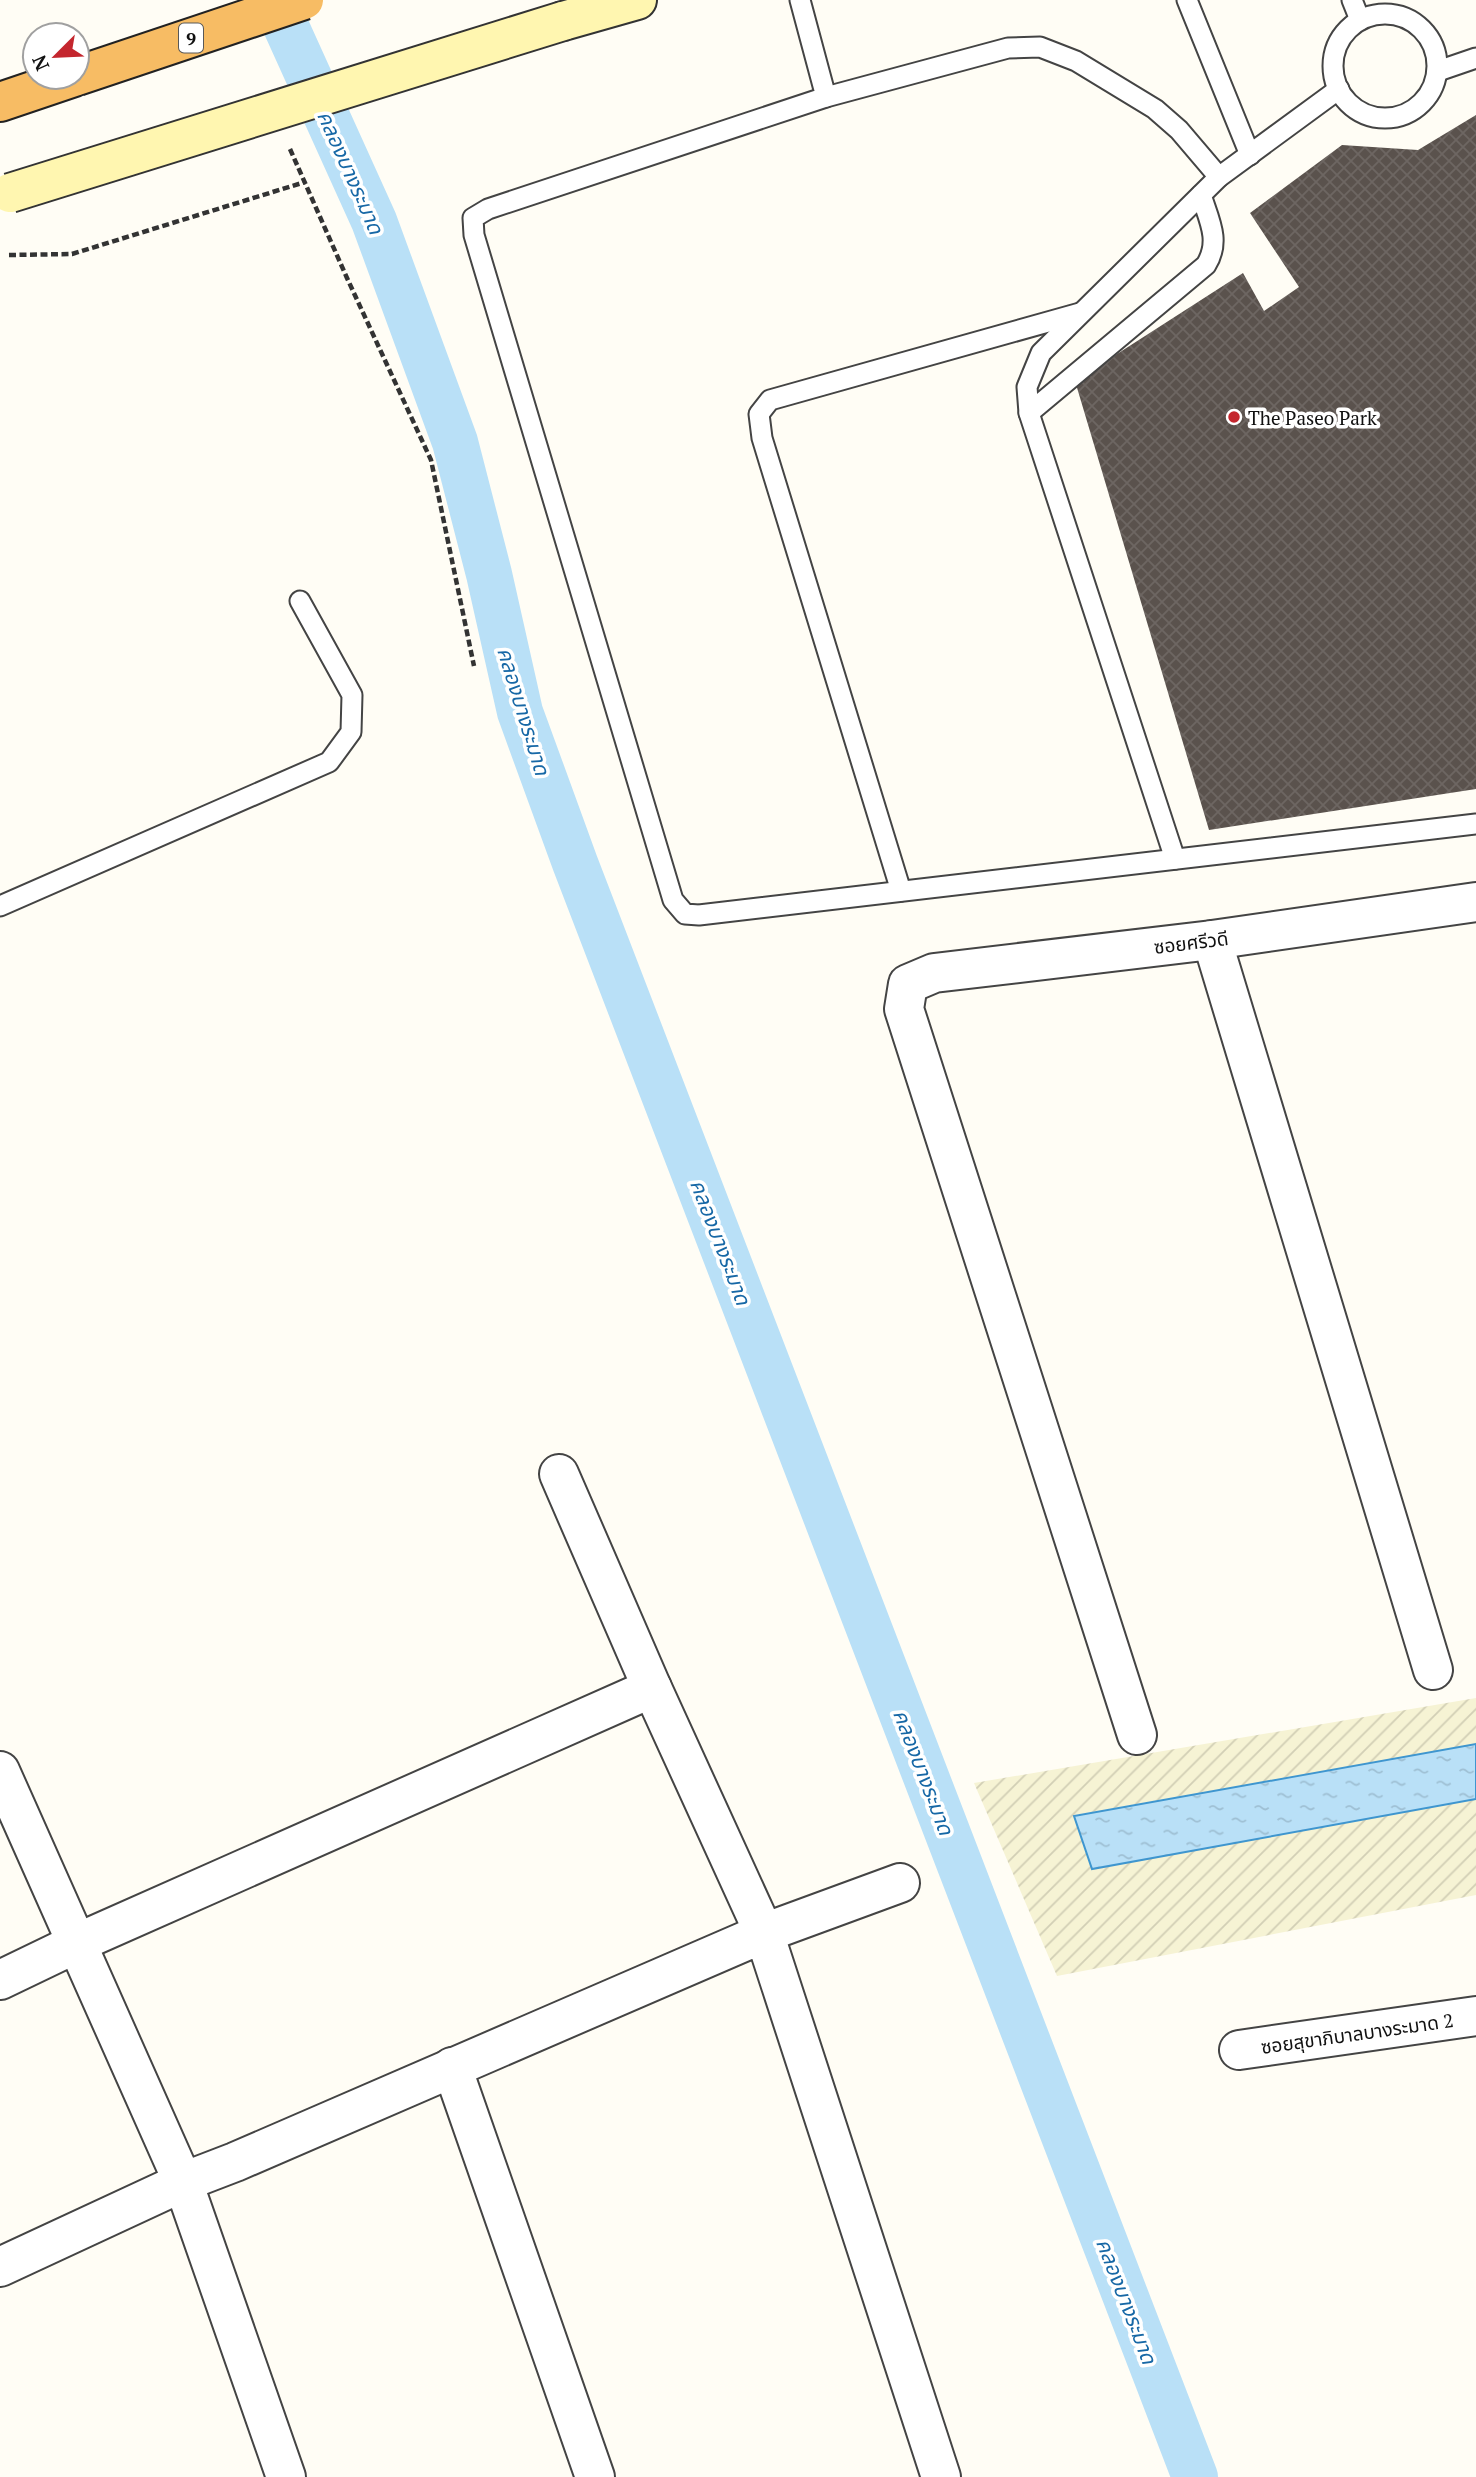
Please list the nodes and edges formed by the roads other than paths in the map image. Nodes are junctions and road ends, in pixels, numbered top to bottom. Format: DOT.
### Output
graph roads {
  1 [pos="304,0"];
  2 [pos="637,0"];
  3 [pos="800,0"];
  4 [pos="1187,0"];
  5 [pos="1352,0"];
  6 [pos="1360,20"];
  7 [pos="1476,58"];
  8 [pos="1438,71"];
  9 [pos="91,72"];
  10 [pos="1339,89"];
  11 [pos="33,91"];
  12 [pos="826,96"];
  13 [pos="0,102"];
  14 [pos="1250,155"];
  15 [pos="1219,177"];
  16 [pos="5,194"];
  17 [pos="1201,195"];
  18 [pos="1082,312"];
  19 [pos="1029,413"];
  20 [pos="300,601"];
  21 [pos="1476,824"];
  22 [pos="1175,859"];
  23 [pos="901,891"];
  24 [pos="1476,902"];
  25 [pos="0,906"];
  26 [pos="1212,940"];
  27 [pos="559,1474"];
  28 [pos="1433,1670"];
  29 [pos="652,1688"];
  30 [pos="1137,1735"];
  31 [pos="0,1771"];
  32 [pos="900,1883"];
  33 [pos="764,1933"];
  34 [pos="77,1943"];
  35 [pos="0,1980"];
  36 [pos="1476,2016"];
  37 [pos="1239,2050"];
  38 [pos="452,2067"];
  39 [pos="183,2182"];
  40 [pos="0,2266"];
  41 [pos="286,2477"];
  42 [pos="595,2477"];
  43 [pos="941,2477"];
  1 -- 9 [label="highway, 9, bridge"];
  2 -- 16 [label="main road, bridge"];
  3 -- 12 [label="lane"];
  4 -- 14 [label="lane"];
  5 -- 6 [label="lane"];
  6 -- 8 [label="lane"];
  6 -- 10 [label="lane"];
  7 -- 8 [label="lane"];
  8 -- 10 [label="lane"];
  10 -- 14 [label="lane"];
  11 -- 13 [label="highway, 9"];
  12 -- 15 [label="lane"];
  12 -- 23 [label="lane"];
  14 -- 15 [label="lane"];
  15 -- 17 [label="lane"];
  17 -- 18 [label="lane"];
  17 -- 19 [label="lane"];
  18 -- 19 [label="lane"];
  18 -- 23 [label="lane"];
  19 -- 22 [label="lane"];
  20 -- 25 [label="lane"];
  21 -- 22 [label="lane"];
  22 -- 23 [label="lane"];
  24 -- 26 [label="street, ซอยศรีวดี"];
  26 -- 28 [label="street"];
  26 -- 30 [label="street, ซอยศรีวดี"];
  27 -- 29 [label="street"];
  29 -- 33 [label="street"];
  29 -- 34 [label="street"];
  31 -- 34 [label="street"];
  32 -- 33 [label="street"];
  33 -- 38 [label="street"];
  33 -- 43 [label="street"];
  34 -- 35 [label="street"];
  34 -- 39 [label="street"];
  36 -- 37 [label="street, ซอยสุขาภิบาลบางระมาด 2"];
  38 -- 39 [label="street"];
  38 -- 42 [label="street"];
  39 -- 40 [label="street"];
  39 -- 41 [label="street"];
}
